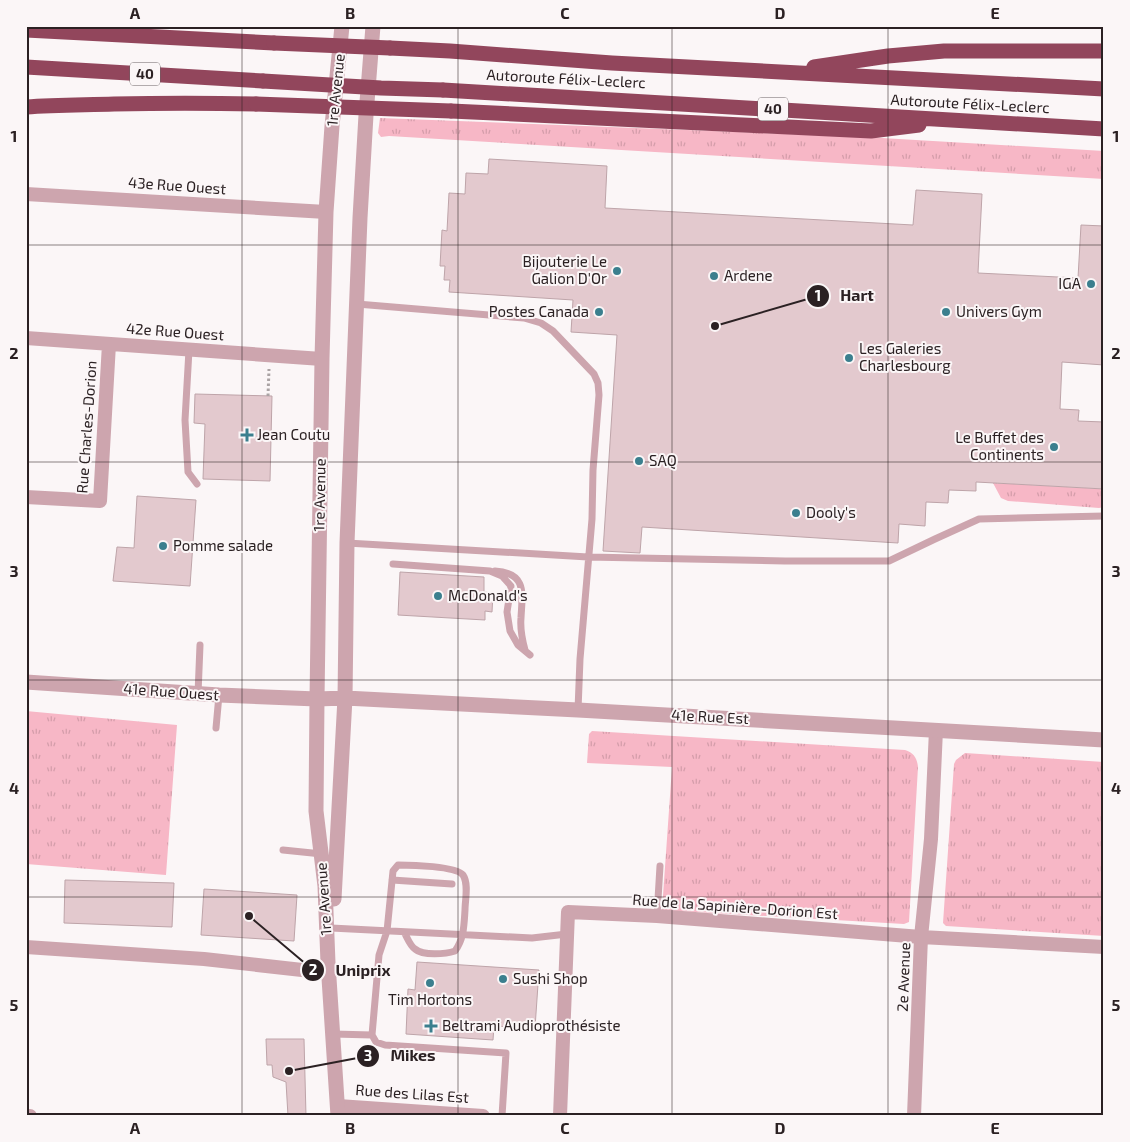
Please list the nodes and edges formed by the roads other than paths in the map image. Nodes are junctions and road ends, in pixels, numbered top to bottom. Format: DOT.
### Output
graph roads {
  1 [pos="342,26"];
  2 [pos="373,26"];
  3 [pos="26,30"];
  4 [pos="1104,51"];
  5 [pos="26,67"];
  6 [pos="781,71"];
  7 [pos="1104,89"];
  8 [pos="26,107"];
  9 [pos="959,121"];
  10 [pos="1104,129"];
  11 [pos="26,194"];
  12 [pos="326,212"];
  13 [pos="357,304"];
  14 [pos="26,338"];
  15 [pos="109,344"];
  16 [pos="188,350"];
  17 [pos="322,359"];
  18 [pos="197,484"];
  19 [pos="26,497"];
  20 [pos="1104,516"];
  21 [pos="347,543"];
  22 [pos="588,557"];
  23 [pos="393,564"];
  24 [pos="490,571"];
  25 [pos="200,645"];
  26 [pos="26,682"];
  27 [pos="198,694"];
  28 [pos="219,695"];
  29 [pos="345,698"];
  30 [pos="317,699"];
  31 [pos="578,710"];
  32 [pos="216,728"];
  33 [pos="936,730"];
  34 [pos="1104,740"];
  35 [pos="283,850"];
  36 [pos="322,854"];
  37 [pos="660,866"];
  38 [pos="392,880"];
  39 [pos="452,884"];
  40 [pos="657,916"];
  41 [pos="331,928"];
  42 [pos="387,931"];
  43 [pos="404,932"];
  44 [pos="463,934"];
  45 [pos="567,934"];
  46 [pos="921,937"];
  47 [pos="26,947"];
  48 [pos="1104,947"];
  49 [pos="328,968"];
  50 [pos="333,1034"];
  51 [pos="372,1035"];
  52 [pos="338,1111"];
  53 [pos="26,1116"];
  54 [pos="30,1116"];
  55 [pos="483,1116"];
  56 [pos="502,1116"];
  57 [pos="560,1116"];
  58 [pos="914,1116"];
  1 -- 12 [label="street, 1re Avenue"];
  2 -- 13 [label="street, 1re Avenue"];
  3 -- 6 [label="highway, Autoroute Félix-Leclerc, bridge"];
  4 -- 6 [label="highway"];
  5 -- 9 [label="highway, Autoroute Félix-Leclerc / 40, bridge"];
  6 -- 7 [label="highway, Autoroute Félix-Leclerc"];
  8 -- 9 [label="highway, bridge"];
  9 -- 10 [label="highway, Autoroute Félix-Leclerc / 40"];
  11 -- 12 [label="street, 43e Rue Ouest"];
  12 -- 17 [label="street, 1re Avenue"];
  13 -- 21 [label="street, 1re Avenue"];
  13 -- 22 [label="lane"];
  14 -- 15 [label="street, 42e Rue Ouest"];
  15 -- 16 [label="street, 42e Rue Ouest"];
  15 -- 19 [label="street, Rue Charles-Dorion"];
  16 -- 17 [label="street, 42e Rue Ouest"];
  16 -- 18 [label="lane"];
  17 -- 30 [label="street, 1re Avenue"];
  20 -- 22 [label="lane"];
  21 -- 22 [label="lane"];
  21 -- 29 [label="street, 1re Avenue"];
  22 -- 31 [label="lane"];
  23 -- 24 [label="lane"];
  24 -- 24 [label="lane"];
  25 -- 27 [label="lane"];
  26 -- 27 [label="street, 41e Rue Ouest"];
  27 -- 28 [label="street, 41e Rue Ouest"];
  28 -- 30 [label="street, 41e Rue Ouest"];
  28 -- 32 [label="lane"];
  29 -- 30 [label="street, 41e Rue Est"];
  29 -- 31 [label="street, 41e Rue Est"];
  29 -- 41 [label="street, 1re Avenue"];
  30 -- 36 [label="street, 1re Avenue"];
  31 -- 33 [label="street, 41e Rue Est"];
  33 -- 34 [label="street, 41e Rue Est"];
  33 -- 46 [label="street, 2e Avenue"];
  35 -- 36 [label="lane"];
  36 -- 49 [label="street, 1re Avenue"];
  37 -- 40 [label="lane"];
  38 -- 39 [label="lane"];
  38 -- 42 [label="lane"];
  38 -- 44 [label="lane"];
  40 -- 45 [label="street, Rue de la Sapinière-Dorion Est"];
  40 -- 46 [label="street, Rue de la Sapinière-Dorion Est"];
  41 -- 42 [label="lane"];
  41 -- 49 [label="street, 1re Avenue"];
  42 -- 43 [label="lane"];
  42 -- 51 [label="lane"];
  43 -- 44 [label="lane"];
  43 -- 44 [label="lane"];
  44 -- 45 [label="lane"];
  45 -- 57 [label="street, Rue de la Sapinière-Dorion Est"];
  46 -- 48 [label="street, Rue de la Sapinière-Dorion Est"];
  46 -- 58 [label="street, 2e Avenue"];
  47 -- 49 [label="street"];
  49 -- 50 [label="street, 1re Avenue"];
  50 -- 51 [label="lane"];
  50 -- 52 [label="street, 1re Avenue"];
  51 -- 56 [label="lane"];
  52 -- 55 [label="street, Rue des Lilas Est"];
  53 -- 54 [label="street"];
}
